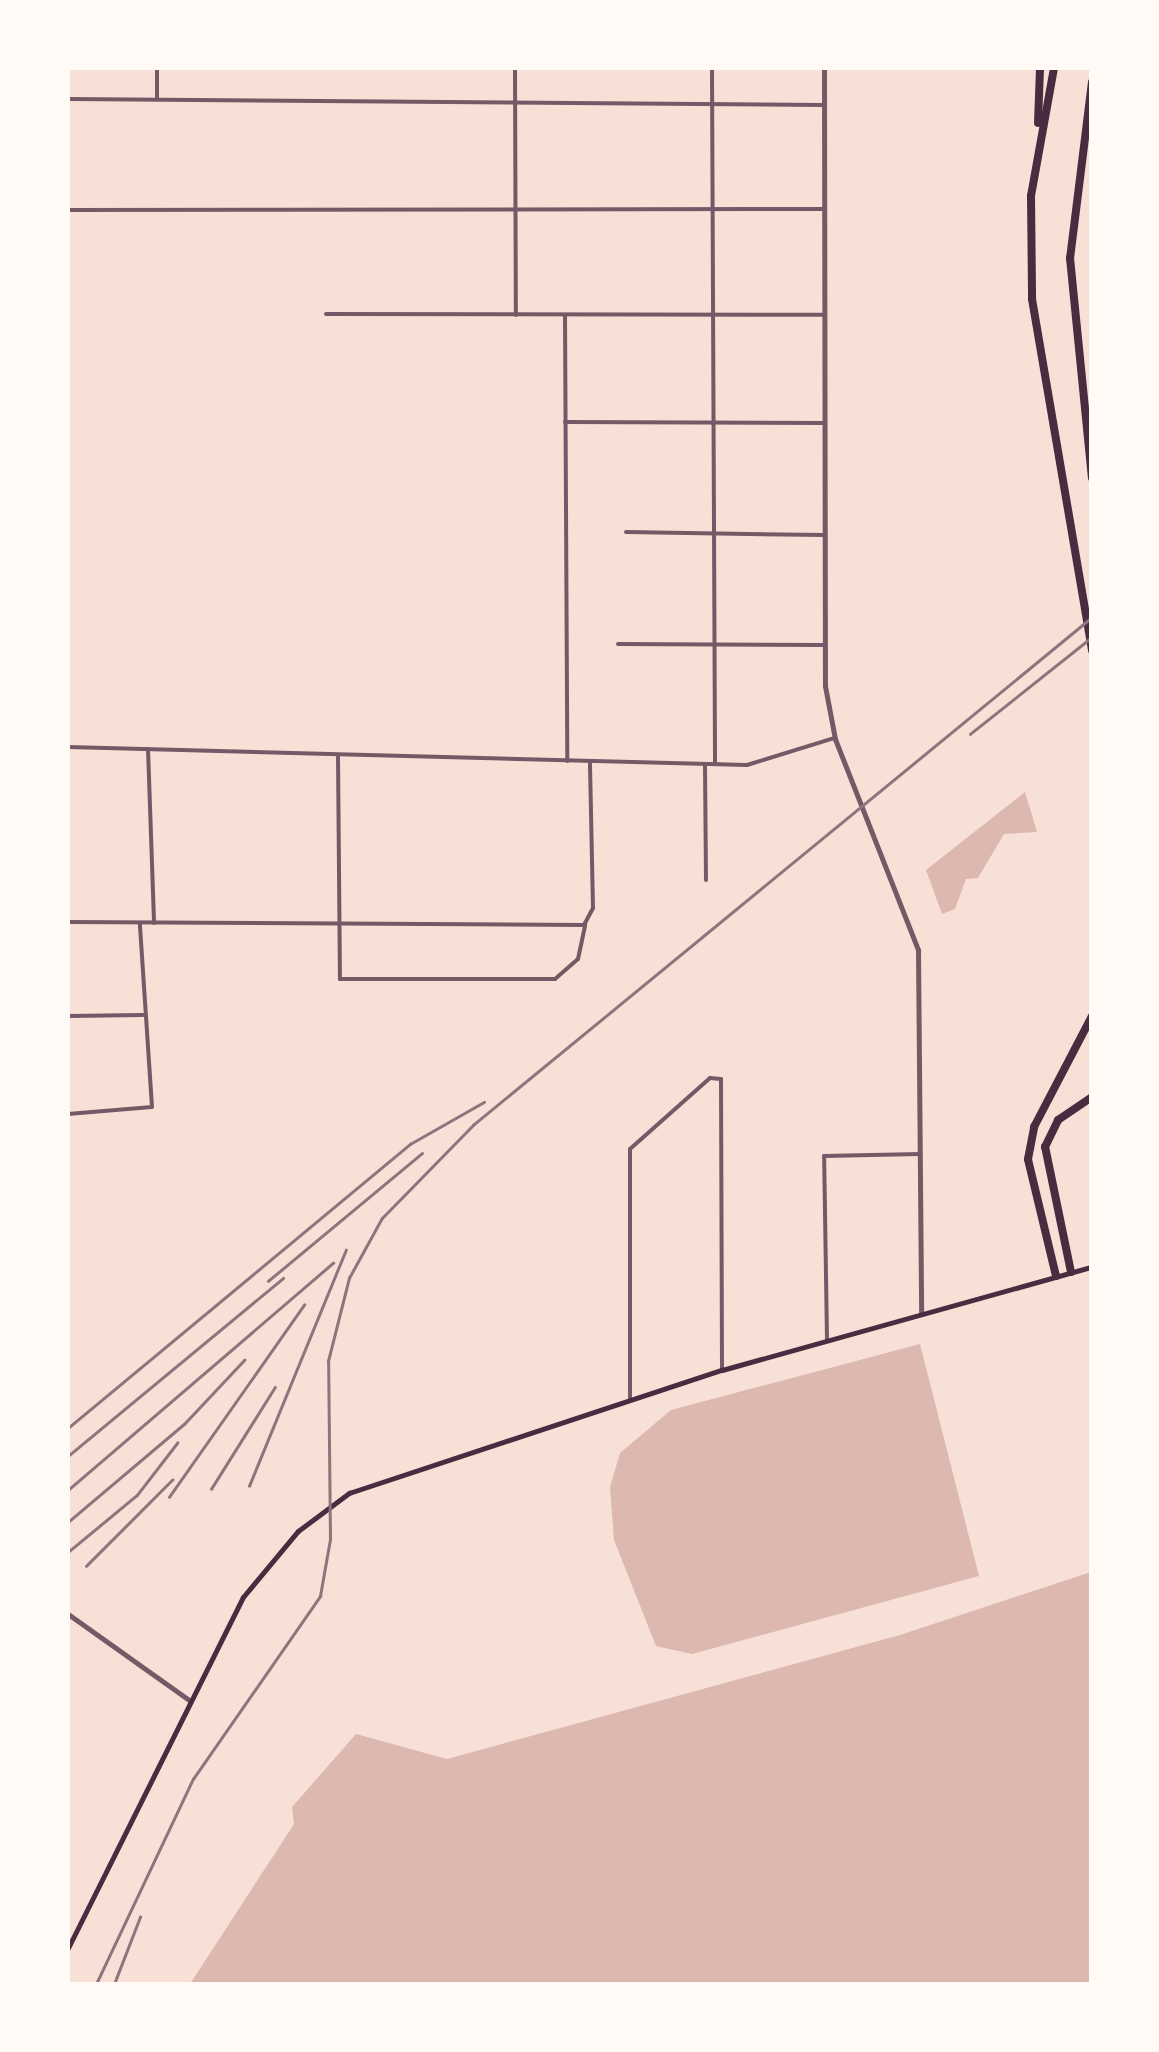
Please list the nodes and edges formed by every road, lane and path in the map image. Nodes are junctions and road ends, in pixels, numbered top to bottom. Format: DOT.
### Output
graph roads {
  1 [pos="157,68"];
  2 [pos="515,68"];
  3 [pos="712,68"];
  4 [pos="824,68"];
  5 [pos="1040,68"];
  6 [pos="1054,68"];
  7 [pos="1091,84"];
  8 [pos="68,99"];
  9 [pos="157,99"];
  10 [pos="515,103"];
  11 [pos="712,104"];
  12 [pos="824,105"];
  13 [pos="1038,139"];
  14 [pos="515,209"];
  15 [pos="824,209"];
  16 [pos="68,210"];
  17 [pos="713,210"];
  18 [pos="326,314"];
  19 [pos="516,315"];
  20 [pos="825,315"];
  21 [pos="565,316"];
  22 [pos="713,316"];
  23 [pos="565,422"];
  24 [pos="713,423"];
  25 [pos="825,423"];
  26 [pos="1092,478"];
  27 [pos="626,532"];
  28 [pos="713,534"];
  29 [pos="824,534"];
  30 [pos="618,644"];
  31 [pos="714,644"];
  32 [pos="824,645"];
  33 [pos="1092,651"];
  34 [pos="834,738"];
  35 [pos="68,747"];
  36 [pos="148,749"];
  37 [pos="338,754"];
  38 [pos="566,760"];
  39 [pos="590,761"];
  40 [pos="706,764"];
  41 [pos="715,764"];
  42 [pos="706,880"];
  43 [pos="68,922"];
  44 [pos="140,923"];
  45 [pos="154,923"];
  46 [pos="586,924"];
  47 [pos="339,925"];
  48 [pos="143,1015"];
  49 [pos="68,1016"];
  50 [pos="1092,1016"];
  51 [pos="1092,1097"];
  52 [pos="68,1114"];
  53 [pos="920,1154"];
  54 [pos="1092,1267"];
  55 [pos="1072,1272"];
  56 [pos="1056,1276"];
  57 [pos="921,1312"];
  58 [pos="827,1339"];
  59 [pos="722,1370"];
  60 [pos="630,1398"];
  61 [pos="68,1614"];
  62 [pos="189,1700"];
  63 [pos="68,1948"];
  1 -- 9 [label="street"];
  2 -- 10 [label="street"];
  3 -- 11 [label="street"];
  4 -- 12 [label="street"];
  5 -- 13 [label="highway"];
  6 -- 13 [label="highway"];
  7 -- 26 [label="highway"];
  8 -- 9 [label="street"];
  9 -- 10 [label="street"];
  10 -- 11 [label="street"];
  10 -- 14 [label="street"];
  11 -- 12 [label="street"];
  11 -- 17 [label="street"];
  12 -- 15 [label="street"];
  13 -- 33 [label="highway"];
  14 -- 16 [label="street"];
  14 -- 17 [label="street"];
  14 -- 19 [label="street"];
  15 -- 17 [label="street"];
  15 -- 20 [label="street"];
  17 -- 22 [label="street"];
  18 -- 19 [label="street"];
  19 -- 21 [label="street"];
  20 -- 22 [label="street"];
  20 -- 25 [label="street"];
  21 -- 22 [label="street"];
  21 -- 23 [label="street"];
  22 -- 24 [label="street"];
  23 -- 24 [label="street"];
  23 -- 38 [label="street"];
  24 -- 25 [label="street"];
  24 -- 28 [label="street"];
  25 -- 29 [label="street"];
  27 -- 28 [label="street"];
  28 -- 29 [label="street"];
  28 -- 31 [label="street"];
  29 -- 32 [label="street"];
  30 -- 31 [label="street"];
  31 -- 32 [label="street"];
  31 -- 41 [label="street"];
  32 -- 34 [label="street"];
  34 -- 41 [label="street"];
  34 -- 53 [label="street"];
  35 -- 36 [label="street"];
  36 -- 37 [label="street"];
  36 -- 45 [label="street"];
  37 -- 38 [label="street"];
  37 -- 47 [label="street"];
  38 -- 39 [label="street"];
  39 -- 40 [label="street"];
  39 -- 46 [label="street"];
  40 -- 41 [label="street"];
  40 -- 42 [label="street"];
  43 -- 44 [label="street"];
  44 -- 45 [label="street"];
  44 -- 48 [label="street"];
  45 -- 47 [label="street"];
  46 -- 47 [label="street"];
  46 -- 47 [label="street"];
  48 -- 49 [label="street"];
  48 -- 52 [label="street"];
  50 -- 56 [label="highway"];
  51 -- 55 [label="highway"];
  53 -- 57 [label="street"];
  53 -- 58 [label="street"];
  54 -- 55 [label="main road"];
  55 -- 56 [label="main road"];
  56 -- 57 [label="main road"];
  57 -- 58 [label="main road"];
  58 -- 59 [label="main road"];
  59 -- 60 [label="main road"];
  59 -- 60 [label="street"];
  60 -- 62 [label="main road"];
  61 -- 62 [label="street"];
  62 -- 63 [label="main road"];
}
